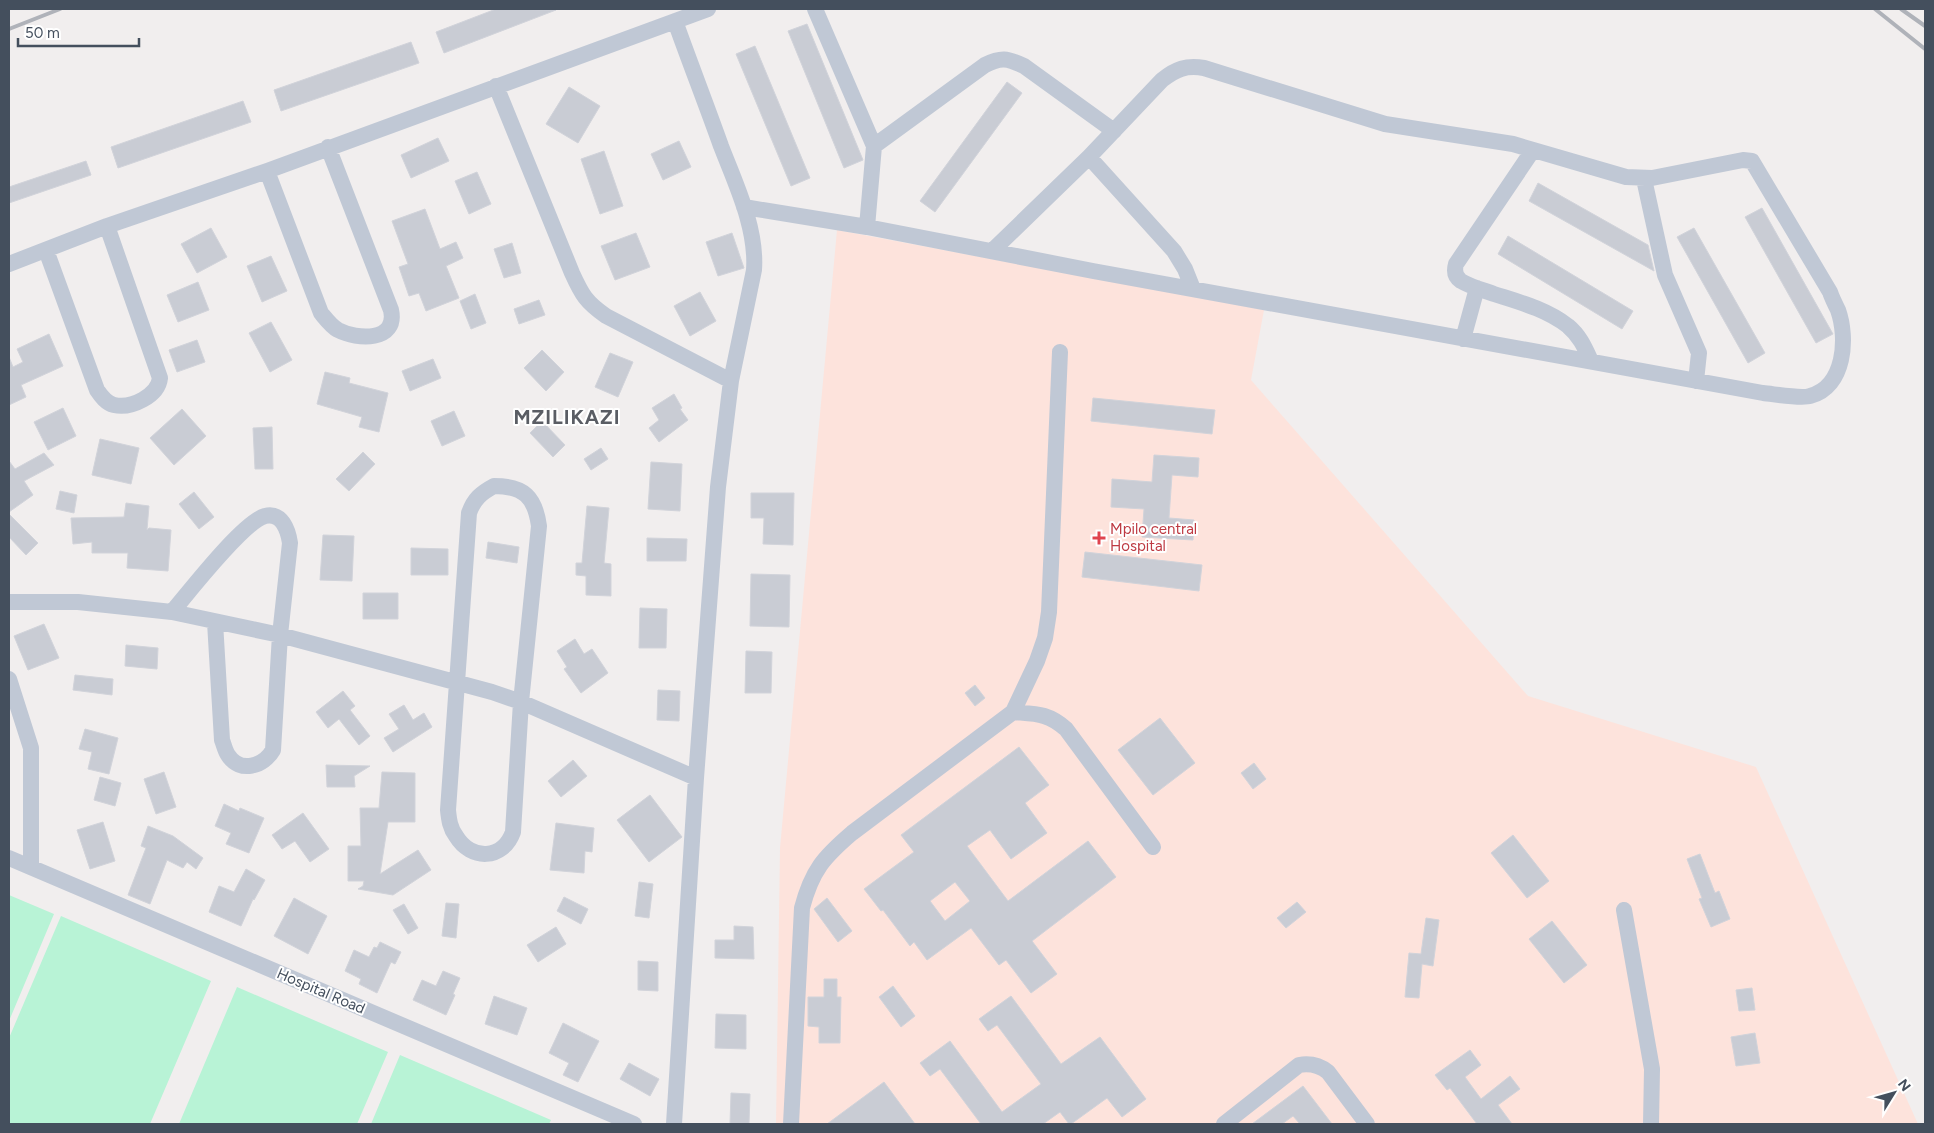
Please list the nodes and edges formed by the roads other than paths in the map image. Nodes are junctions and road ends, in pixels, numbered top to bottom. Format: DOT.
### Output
graph roads {
  1 [pos="708,9"];
  2 [pos="815,9"];
  3 [pos="675,21"];
  4 [pos="496,86"];
  5 [pos="1114,131"];
  6 [pos="874,146"];
  7 [pos="328,147"];
  8 [pos="1533,150"];
  9 [pos="1089,156"];
  10 [pos="267,171"];
  11 [pos="1644,179"];
  12 [pos="744,207"];
  13 [pos="108,226"];
  14 [pos="867,226"];
  15 [pos="46,250"];
  16 [pos="992,251"];
  17 [pos="9,264"];
  18 [pos="1477,288"];
  19 [pos="1193,289"];
  20 [pos="1463,339"];
  21 [pos="1060,352"];
  22 [pos="1590,361"];
  23 [pos="732,381"];
  24 [pos="1696,382"];
  25 [pos="9,602"];
  26 [pos="172,612"];
  27 [pos="215,622"];
  28 [pos="280,634"];
  29 [pos="9,679"];
  30 [pos="458,682"];
  31 [pos="521,702"];
  32 [pos="1013,712"];
  33 [pos="696,778"];
  34 [pos="1153,847"];
  35 [pos="9,858"];
  36 [pos="31,867"];
  37 [pos="1624,910"];
  38 [pos="634,1124"];
  39 [pos="674,1124"];
  40 [pos="791,1124"];
  41 [pos="1224,1124"];
  42 [pos="1367,1124"];
  43 [pos="1651,1124"];
  1 -- 3 [label="street"];
  2 -- 6 [label="street"];
  3 -- 4 [label="street"];
  3 -- 12 [label="street"];
  4 -- 7 [label="street"];
  4 -- 23 [label="street"];
  5 -- 6 [label="street"];
  5 -- 8 [label="street"];
  5 -- 9 [label="street"];
  6 -- 14 [label="street"];
  7 -- 10 [label="street"];
  7 -- 10 [label="street"];
  8 -- 11 [label="street"];
  8 -- 18 [label="street"];
  9 -- 16 [label="street"];
  9 -- 19 [label="street"];
  10 -- 13 [label="street"];
  11 -- 24 [label="street"];
  11 -- 24 [label="street"];
  12 -- 14 [label="street"];
  12 -- 23 [label="street"];
  13 -- 15 [label="street"];
  13 -- 15 [label="street"];
  14 -- 16 [label="street"];
  15 -- 17 [label="street"];
  16 -- 19 [label="street"];
  18 -- 20 [label="street"];
  18 -- 22 [label="street"];
  19 -- 20 [label="street"];
  20 -- 22 [label="street"];
  21 -- 32 [label="street"];
  22 -- 24 [label="street"];
  23 -- 33 [label="street"];
  25 -- 26 [label="street"];
  26 -- 27 [label="street"];
  26 -- 28 [label="street"];
  27 -- 28 [label="street"];
  27 -- 28 [label="street"];
  28 -- 30 [label="street"];
  29 -- 36 [label="street"];
  30 -- 31 [label="street"];
  30 -- 31 [label="street"];
  30 -- 31 [label="street"];
  31 -- 33 [label="street"];
  32 -- 34 [label="street"];
  32 -- 40 [label="street"];
  33 -- 39 [label="street"];
  35 -- 36 [label="street, Hospital Road"];
  36 -- 38 [label="street, Hospital Road"];
  37 -- 43 [label="street"];
  41 -- 42 [label="street"];
}
